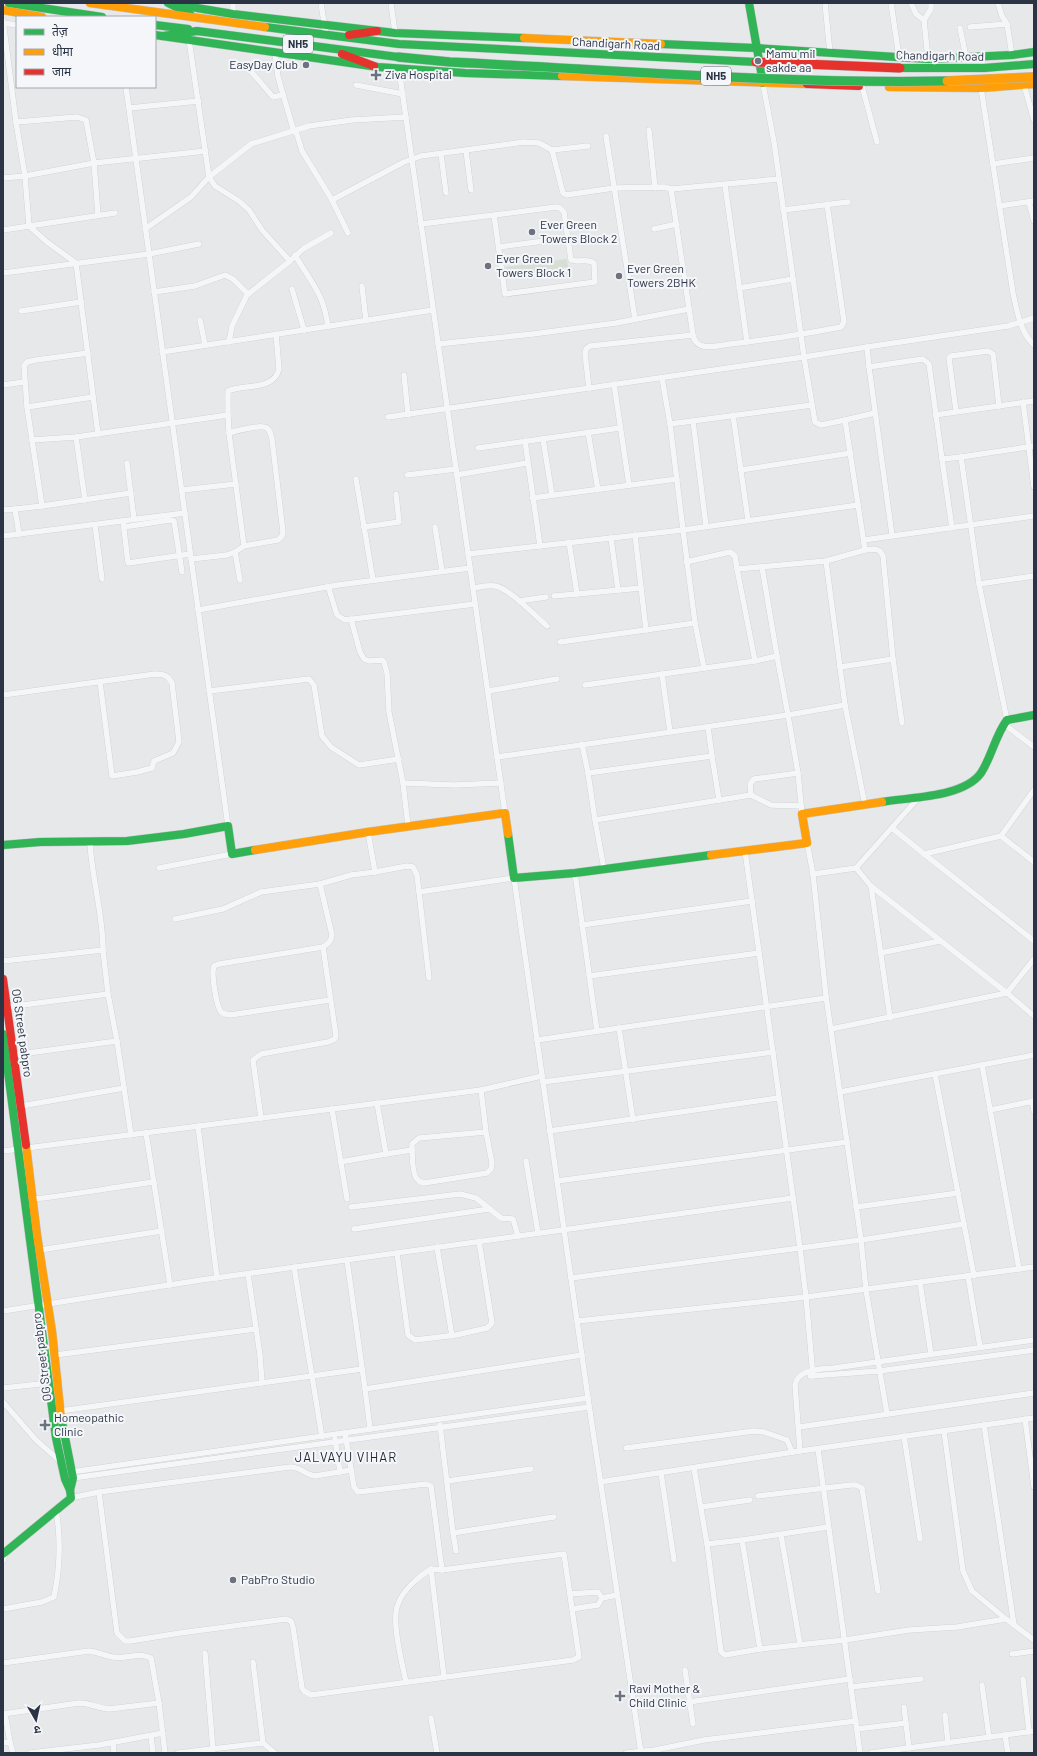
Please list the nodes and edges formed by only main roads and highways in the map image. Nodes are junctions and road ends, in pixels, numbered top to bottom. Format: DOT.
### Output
graph roads {
  1 [pos="9,3"];
  2 [pos="90,3"];
  3 [pos="169,3"];
  4 [pos="749,3"];
  5 [pos="3,10"];
  6 [pos="36,16"];
  7 [pos="95,16"];
  8 [pos="199,18"];
  9 [pos="156,25"];
  10 [pos="198,30"];
  11 [pos="377,31"];
  12 [pos="159,36"];
  13 [pos="330,36"];
  14 [pos="328,48"];
  15 [pos="756,48"];
  16 [pos="1034,52"];
  17 [pos="1034,64"];
  18 [pos="374,66"];
  19 [pos="1034,76"];
  20 [pos="763,84"];
  21 [pos="1034,84"];
  22 [pos="1034,715"];
  23 [pos="3,845"];
  24 [pos="3,979"];
  25 [pos="3,1034"];
  26 [pos="22,1149"];
  27 [pos="43,1306"];
  28 [pos="68,1475"];
  29 [pos="5,1552"];
  1 -- 7 [label="main road"];
  2 -- 8 [label="main road, NH5"];
  3 -- 8 [label="main road"];
  3 -- 11 [label="main road"];
  4 -- 15 [label="main road"];
  5 -- 6 [label="main road"];
  8 -- 13 [label="main road, Chandigarh Road / NH5"];
  9 -- 10 [label="main road, NH5"];
  10 -- 12 [label="main road"];
  10 -- 14 [label="main road, NH5"];
  11 -- 13 [label="main road"];
  11 -- 15 [label="main road"];
  12 -- 18 [label="main road"];
  13 -- 17 [label="main road, Chandigarh Road / NH5, bridge"];
  14 -- 18 [label="main road"];
  14 -- 19 [label="main road, NH5, bridge"];
  15 -- 16 [label="main road"];
  15 -- 20 [label="main road"];
  18 -- 20 [label="main road"];
  20 -- 21 [label="main road"];
  22 -- 23 [label="main road"];
  24 -- 26 [label="main road, OG Street pabpro"];
  25 -- 26 [label="main road, OG Street pabpro"];
  26 -- 27 [label="main road, OG Street pabpro"];
  26 -- 27 [label="main road, OG Street pabpro"];
  27 -- 28 [label="main road, OG Street pabpro"];
  27 -- 28 [label="main road, OG Street pabpro"];
  28 -- 29 [label="main road, OG Street pabpro"];
}
